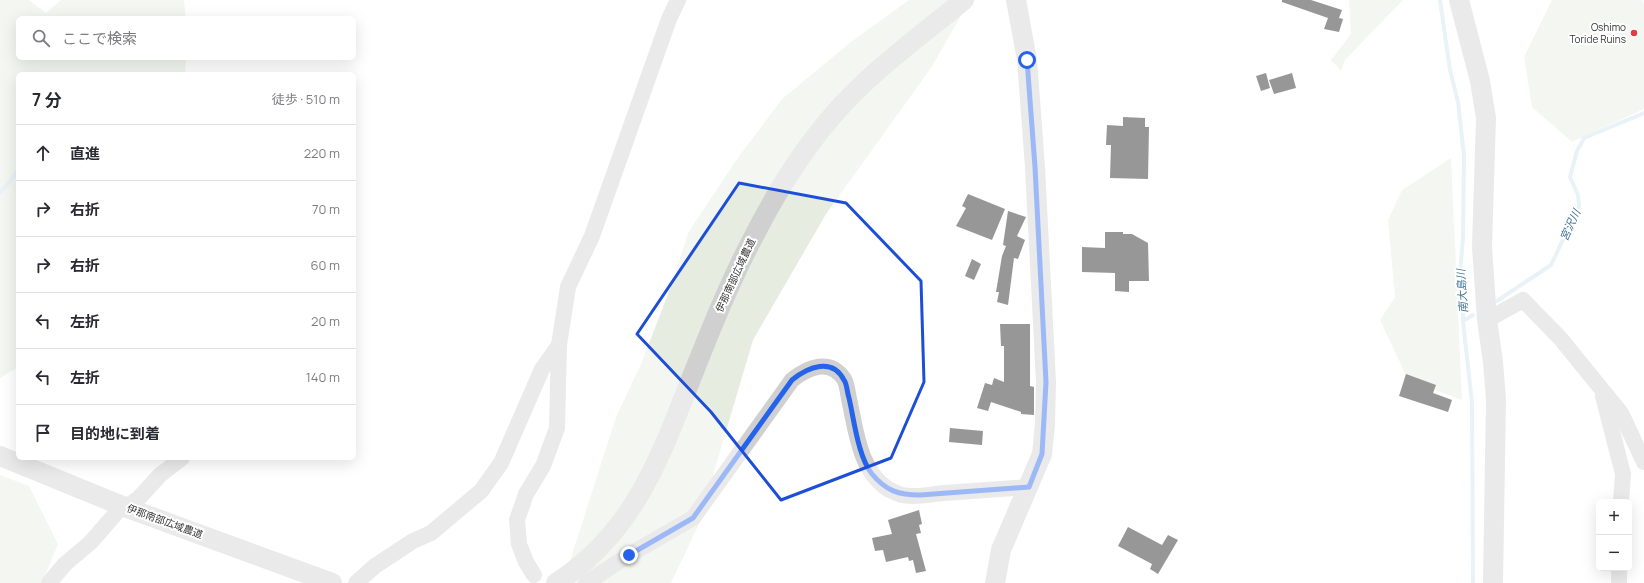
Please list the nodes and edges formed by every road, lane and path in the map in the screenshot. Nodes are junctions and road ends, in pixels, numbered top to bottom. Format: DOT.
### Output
graph roads {
  1 [pos="678,0"];
  2 [pos="964,0"];
  3 [pos="1016,0"];
  4 [pos="1458,0"];
  5 [pos="1486,320"];
  6 [pos="559,345"];
  7 [pos="1602,391"];
  8 [pos="0,456"];
  9 [pos="179,460"];
  10 [pos="1644,462"];
  11 [pos="1029,487"];
  12 [pos="1621,499"];
  13 [pos="125,507"];
  14 [pos="1619,571"];
  15 [pos="534,575"];
  16 [pos="49,583"];
  17 [pos="332,583"];
  18 [pos="356,583"];
  19 [pos="556,583"];
  20 [pos="586,583"];
  21 [pos="995,583"];
  22 [pos="1493,583"];
  23 [pos="1619,583"];
  1 -- 6 [label="street"];
  2 -- 19 [label="street, 伊那南部広域農道"];
  3 -- 11 [label="street"];
  4 -- 5 [label="street"];
  5 -- 7 [label="street"];
  5 -- 22 [label="street"];
  6 -- 15 [label="street"];
  6 -- 18 [label="street"];
  7 -- 10 [label="street"];
  7 -- 12 [label="street"];
  8 -- 13 [label="street, 伊那南部広域農道"];
  9 -- 13 [label="street"];
  11 -- 20 [label="street"];
  11 -- 21 [label="street"];
  13 -- 16 [label="street"];
  13 -- 17 [label="street, 伊那南部広域農道"];
  14 -- 23 [label="street"];
}
